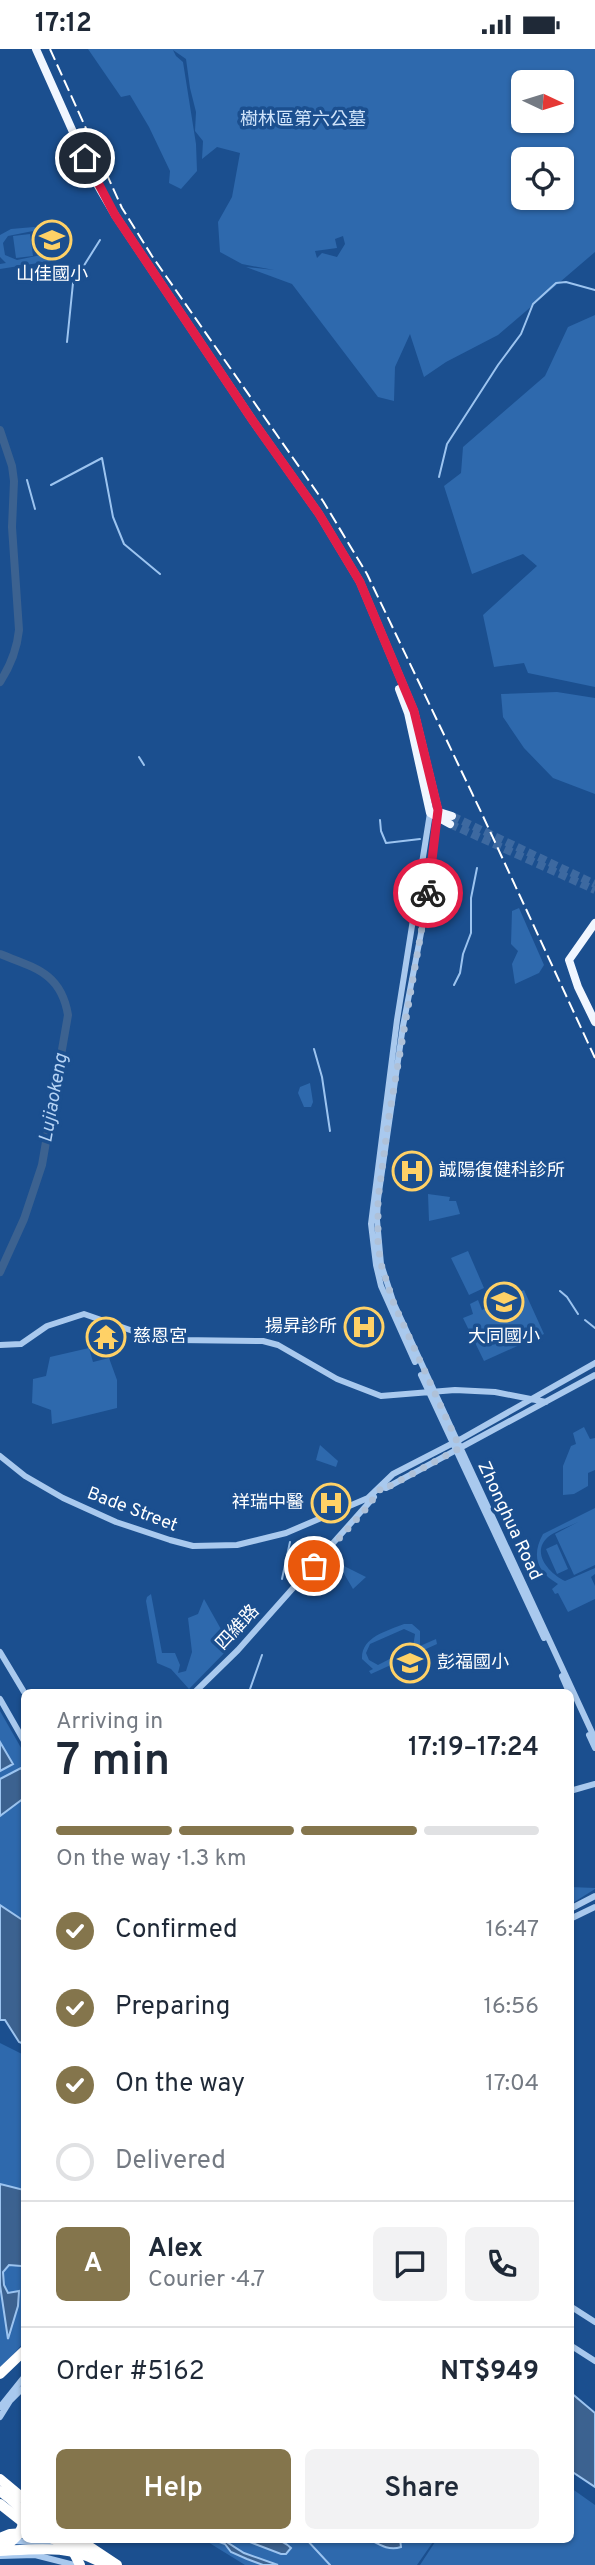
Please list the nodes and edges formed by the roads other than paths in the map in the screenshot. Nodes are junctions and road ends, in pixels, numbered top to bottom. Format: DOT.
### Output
graph roads {
  1 [pos="36,49"];
  2 [pos="435,814"];
  3 [pos="451,820"];
  4 [pos="595,923"];
  5 [pos="595,1022"];
  6 [pos="0,1345"];
  7 [pos="595,1363"];
  8 [pos="595,1375"];
  9 [pos="431,1392"];
  10 [pos="530,1399"];
  11 [pos="546,1402"];
  12 [pos="456,1446"];
  13 [pos="0,1456"];
  14 [pos="382,1487"];
  15 [pos="0,1652"];
  16 [pos="22,1689"];
  17 [pos="198,1689"];
  18 [pos="568,1689"];
  19 [pos="571,1689"];
  20 [pos="574,1695"];
  21 [pos="0,1699"];
  22 [pos="574,1703"];
  23 [pos="21,1736"];
  24 [pos="595,1739"];
  25 [pos="595,1748"];
  26 [pos="595,1784"];
  27 [pos="574,1790"];
  28 [pos="595,1896"];
  29 [pos="574,1907"];
  30 [pos="595,1907"];
  31 [pos="574,1917"];
  32 [pos="574,2309"];
  33 [pos="595,2322"];
  34 [pos="574,2348"];
  35 [pos="21,2354"];
  36 [pos="21,2361"];
  37 [pos="595,2361"];
  38 [pos="0,2374"];
  39 [pos="0,2380"];
  40 [pos="21,2381"];
  41 [pos="21,2390"];
  42 [pos="0,2407"];
  43 [pos="0,2417"];
  44 [pos="0,2479"];
  45 [pos="0,2492"];
  46 [pos="21,2496"];
  47 [pos="0,2504"];
  48 [pos="21,2511"];
  49 [pos="21,2511"];
  50 [pos="21,2512"];
  51 [pos="21,2529"];
  52 [pos="21,2533"];
  53 [pos="3,2535"];
  54 [pos="21,2542"];
  55 [pos="30,2543"];
  56 [pos="62,2543"];
  57 [pos="64,2543"];
  58 [pos="73,2543"];
  59 [pos="84,2543"];
  60 [pos="0,2549"];
  61 [pos="101,2563"];
  62 [pos="79,2564"];
  63 [pos="117,2565"];
  1 -- 2 [label="main road"];
  2 -- 3 [label="main road"];
  2 -- 9 [label="street, Zhonghua Road"];
  2 -- 9 [label="street, Zhonghua Road"];
  4 -- 5 [label="main road"];
  6 -- 9 [label="street"];
  7 -- 10 [label="street, Bade Street"];
  8 -- 11 [label="street, Bade Street"];
  9 -- 10 [label="street"];
  9 -- 12 [label="street, Zhonghua Road"];
  10 -- 11 [label="street"];
  10 -- 12 [label="street, Bade Street"];
  11 -- 12 [label="street, Bade Street"];
  12 -- 14 [label="street, Bade Street"];
  12 -- 18 [label="street, Zhonghua Road"];
  12 -- 19 [label="street, Zhonghua Road"];
  13 -- 14 [label="street, Bade Street"];
  14 -- 17 [label="street, 四維路"];
  15 -- 16 [label="street"];
  20 -- 24 [label="street, Zhonghua Road"];
  21 -- 23 [label="street"];
  22 -- 25 [label="street, Zhonghua Road"];
  26 -- 27 [label="street"];
  28 -- 29 [label="street"];
  30 -- 31 [label="street"];
  32 -- 33 [label="street"];
  34 -- 37 [label="street"];
  35 -- 38 [label="highway"];
  36 -- 39 [label="highway"];
  40 -- 42 [label="street"];
  41 -- 43 [label="street"];
  44 -- 46 [label="highway"];
  45 -- 48 [label="highway, bridge"];
  45 -- 49 [label="highway, bridge"];
  47 -- 50 [label="highway"];
  51 -- 60 [label="highway, bridge"];
  52 -- 53 [label="highway, bridge"];
  54 -- 60 [label="street"];
  55 -- 62 [label="street"];
  56 -- 62 [label="highway"];
  57 -- 61 [label="highway, bridge"];
  58 -- 61 [label="highway, bridge"];
  59 -- 63 [label="highway"];
  60 -- 61 [label="highway, bridge"];
  60 -- 62 [label="street"];
}
